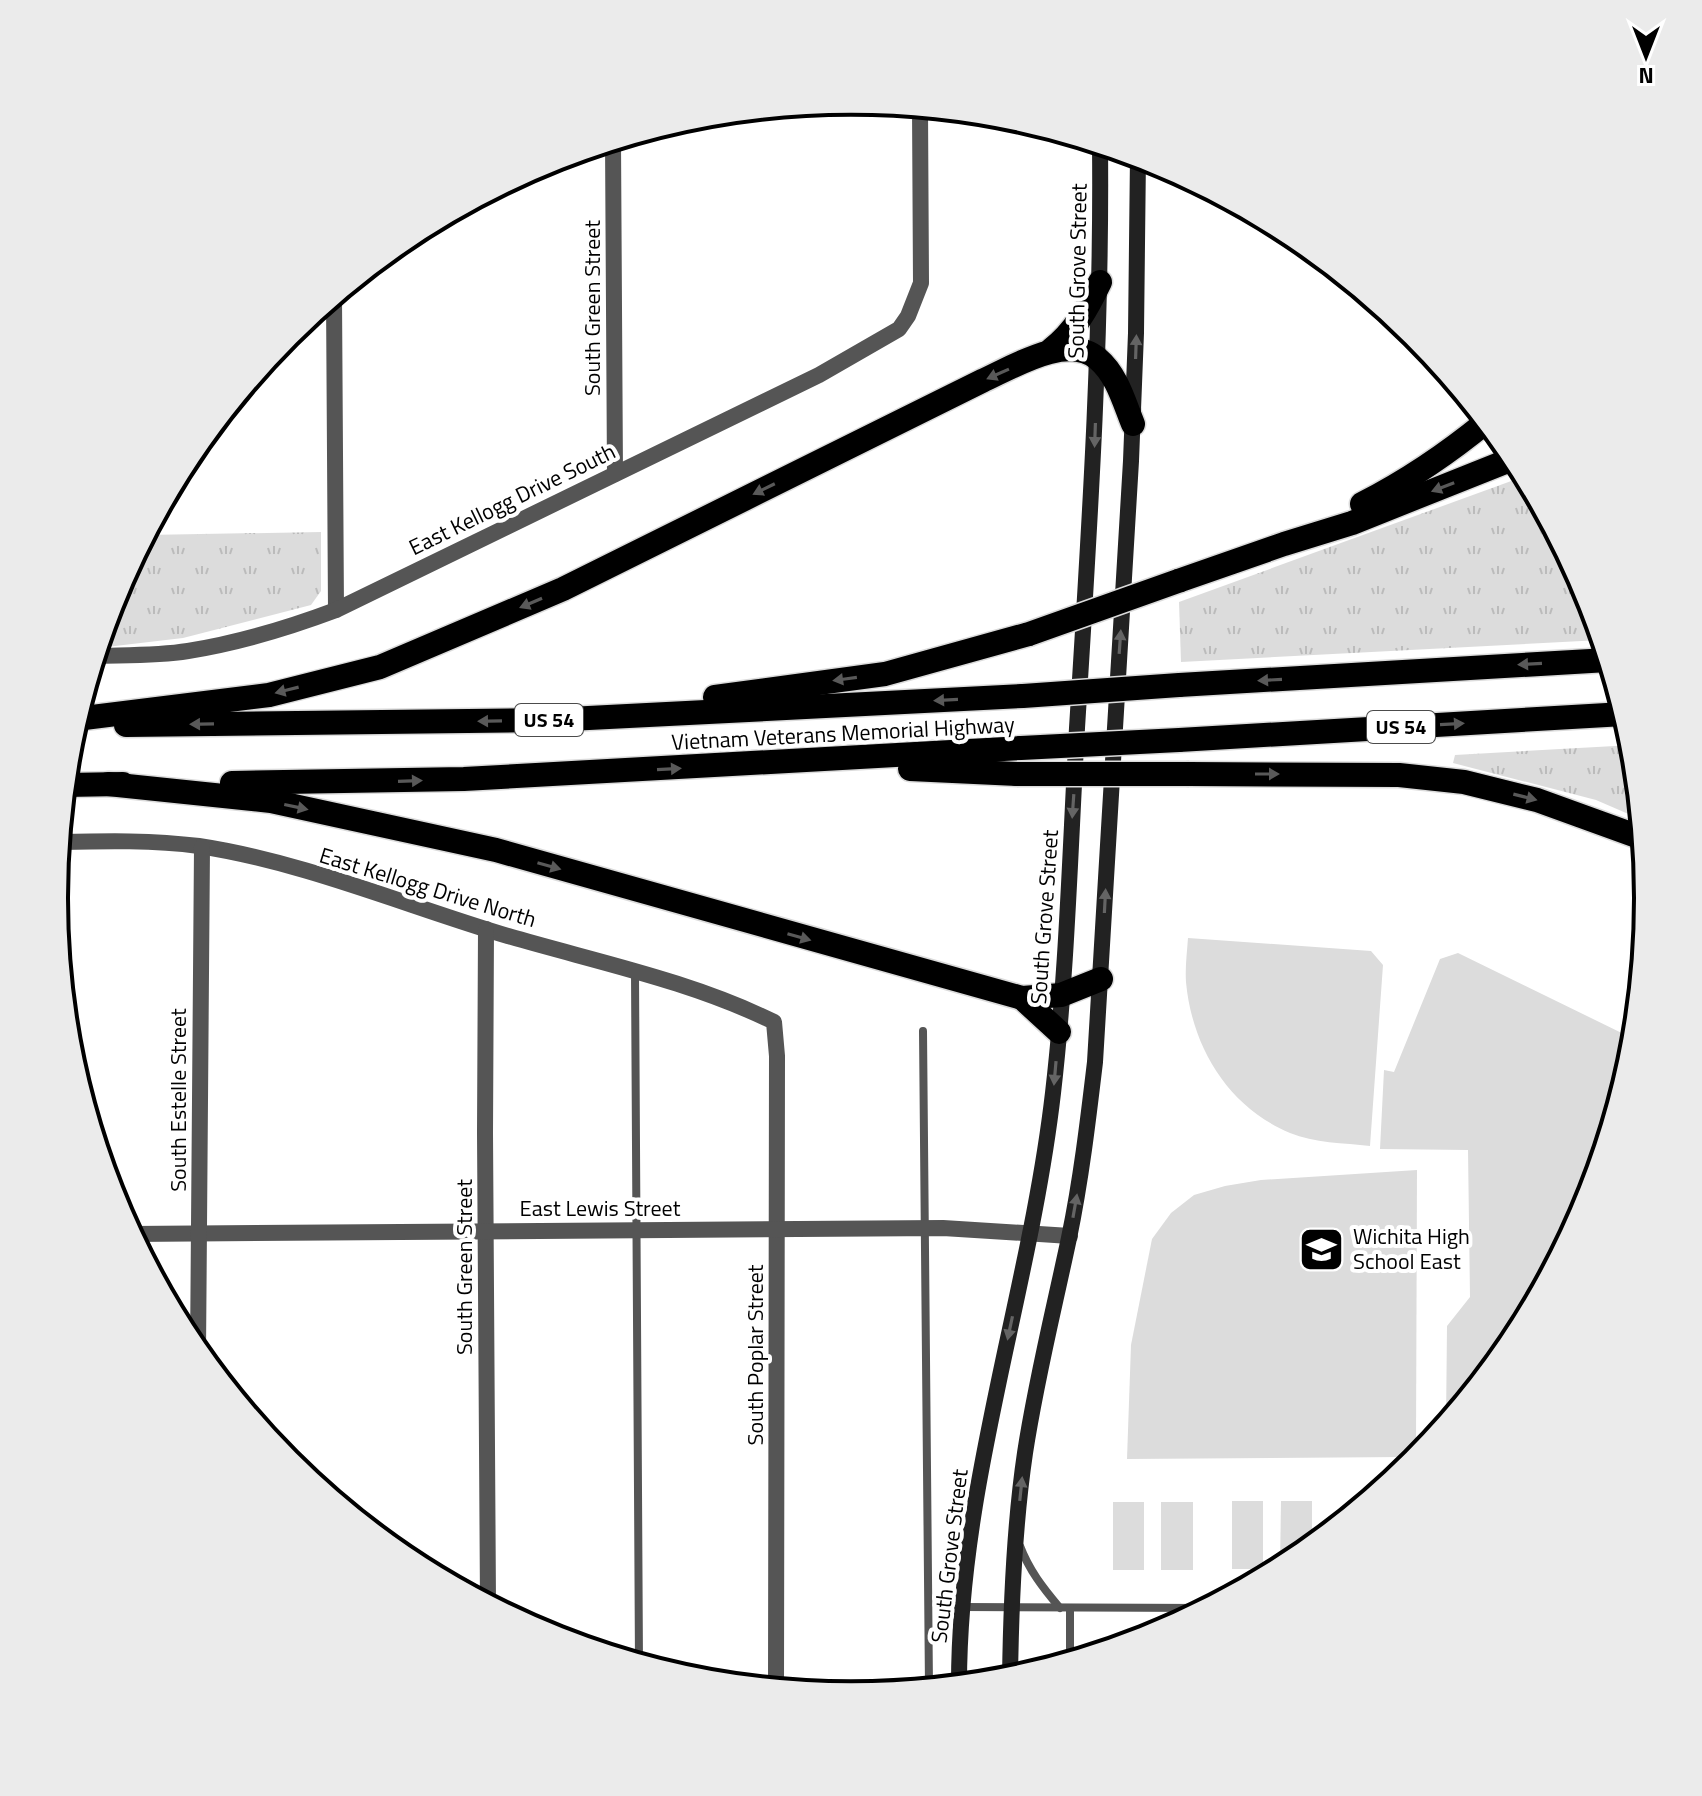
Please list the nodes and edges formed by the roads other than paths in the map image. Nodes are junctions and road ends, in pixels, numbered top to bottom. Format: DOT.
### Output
graph roads {
  1 [pos="920,119"];
  2 [pos="613,153"];
  3 [pos="1100,156"];
  4 [pos="1138,170"];
  5 [pos="1100,282"];
  6 [pos="334,310"];
  7 [pos="1051,350"];
  8 [pos="1097,357"];
  9 [pos="1133,424"];
  10 [pos="1478,429"];
  11 [pos="1502,463"];
  12 [pos="615,474"];
  13 [pos="1284,544"];
  14 [pos="336,610"];
  15 [pos="107,656"];
  16 [pos="1596,661"];
  17 [pos="1612,715"];
  18 [pos="90,717"];
  19 [pos="549,720"];
  20 [pos="88,725"];
  21 [pos="796,762"];
  22 [pos="108,784"];
  23 [pos="77,785"];
  24 [pos="1631,835"];
  25 [pos="71,842"];
  26 [pos="202,847"];
  27 [pos="486,929"];
  28 [pos="635,973"];
  29 [pos="1101,979"];
  30 [pos="1061,995"];
  31 [pos="1022,998"];
  32 [pos="774,1022"];
  33 [pos="923,1031"];
  34 [pos="1059,1032"];
  35 [pos="923,1228"];
  36 [pos="776,1229"];
  37 [pos="636,1230"];
  38 [pos="486,1231"];
  39 [pos="144,1234"];
  40 [pos="199,1234"];
  41 [pos="1030,1234"];
  42 [pos="1070,1236"];
  43 [pos="198,1330"];
  44 [pos="1016,1536"];
  45 [pos="488,1591"];
  46 [pos="962,1607"];
  47 [pos="1011,1608"];
  48 [pos="1065,1608"];
  49 [pos="1179,1608"];
  50 [pos="1069,1649"];
  51 [pos="639,1651"];
  52 [pos="1010,1665"];
  53 [pos="959,1673"];
  54 [pos="929,1676"];
  55 [pos="776,1677"];
  1 -- 12 [label="street, East Kellogg Drive South"];
  2 -- 12 [label="street, South Green Street"];
  3 -- 5 [label="street, South Grove Street"];
  9 -- 4 [label="street, one-way"];
  5 -- 7 [label="highway"];
  5 -- 8 [label="street, South Grove Street"];
  6 -- 14 [label="street"];
  7 -- 8 [label="highway"];
  7 -- 18 [label="highway, one-way"];
  8 -- 9 [label="highway"];
  8 -- 30 [label="street, South Grove Street, one-way"];
  29 -- 9 [label="street, one-way"];
  10 -- 13 [label="highway"];
  11 -- 13 [label="highway, one-way"];
  12 -- 14 [label="street, East Kellogg Drive South"];
  13 -- 19 [label="highway, one-way, bridge"];
  14 -- 15 [label="street, East Kellogg Drive South"];
  16 -- 19 [label="highway, Vietnam Veterans Memorial Highway / US 54, one-way, bridge"];
  21 -- 17 [label="highway, Vietnam Veterans Memorial Highway / US 54, one-way, bridge"];
  19 -- 20 [label="highway, Vietnam Veterans Memorial Highway / US 54, one-way"];
  22 -- 21 [label="highway, Vietnam Veterans Memorial Highway / US 54, one-way"];
  21 -- 24 [label="highway, one-way, bridge"];
  22 -- 23 [label="highway, Vietnam Veterans Memorial Highway / US 54"];
  22 -- 31 [label="highway, one-way"];
  25 -- 26 [label="street, East Kellogg Drive North"];
  26 -- 27 [label="street, East Kellogg Drive North"];
  26 -- 40 [label="street, South Estelle Street"];
  27 -- 28 [label="street, East Kellogg Drive North"];
  27 -- 38 [label="street, South Green Street"];
  28 -- 32 [label="street, East Kellogg Drive North"];
  28 -- 37 [label="lane"];
  29 -- 30 [label="highway"];
  42 -- 29 [label="street, one-way"];
  30 -- 31 [label="highway"];
  30 -- 34 [label="street, South Grove Street"];
  31 -- 34 [label="highway"];
  32 -- 36 [label="street, South Poplar Street"];
  33 -- 35 [label="lane"];
  34 -- 41 [label="street, South Grove Street, one-way"];
  35 -- 36 [label="street, East Lewis Street"];
  35 -- 41 [label="street, East Lewis Street"];
  35 -- 54 [label="lane"];
  36 -- 37 [label="street, East Lewis Street"];
  36 -- 55 [label="street, South Poplar Street"];
  37 -- 38 [label="street, East Lewis Street"];
  37 -- 51 [label="lane"];
  38 -- 40 [label="street, East Lewis Street"];
  38 -- 45 [label="street, South Green Street"];
  39 -- 40 [label="street, East Lewis Street"];
  40 -- 43 [label="street, South Estelle Street"];
  41 -- 42 [label="street, East Lewis Street"];
  41 -- 46 [label="street, South Grove Street, one-way"];
  44 -- 42 [label="street, one-way"];
  44 -- 47 [label="street"];
  44 -- 48 [label="lane"];
  46 -- 47 [label="lane"];
  46 -- 53 [label="street, South Grove Street"];
  47 -- 48 [label="lane"];
  47 -- 52 [label="street"];
  48 -- 49 [label="lane"];
  48 -- 50 [label="lane"];
}
